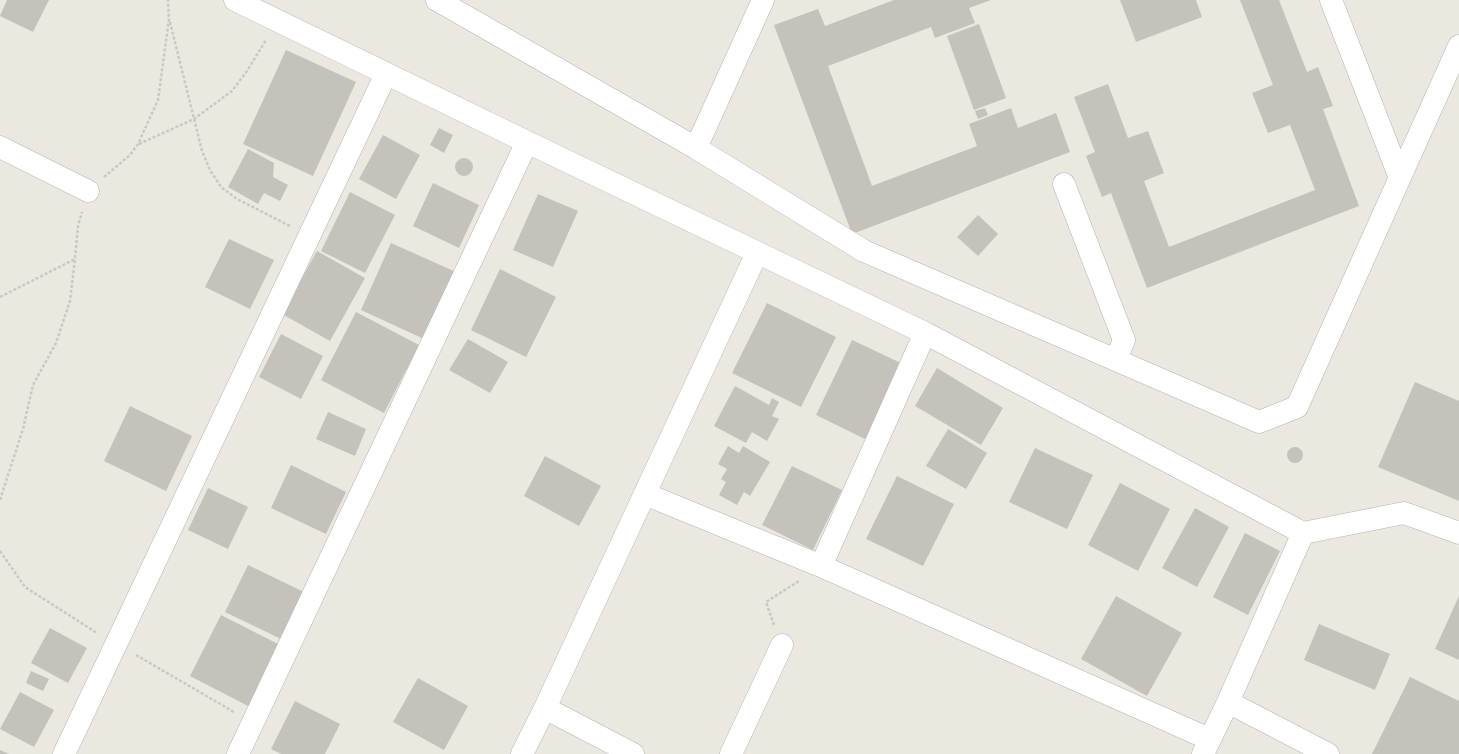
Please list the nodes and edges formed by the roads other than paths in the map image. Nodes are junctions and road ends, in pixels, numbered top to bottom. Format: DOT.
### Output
graph roads {
  1 [pos="235,0"];
  2 [pos="437,0"];
  3 [pos="763,0"];
  4 [pos="1331,0"];
  5 [pos="1459,46"];
  6 [pos="386,74"];
  7 [pos="527,142"];
  8 [pos="0,147"];
  9 [pos="696,148"];
  10 [pos="1400,178"];
  11 [pos="1064,184"];
  12 [pos="88,191"];
  13 [pos="757,253"];
  14 [pos="924,333"];
  15 [pos="1116,360"];
  16 [pos="645,494"];
  17 [pos="1303,533"];
  18 [pos="1459,533"];
  19 [pos="821,566"];
  20 [pos="782,645"];
  21 [pos="1228,702"];
  22 [pos="545,708"];
  23 [pos="1206,747"];
  24 [pos="64,754"];
  25 [pos="238,754"];
  26 [pos="522,754"];
  27 [pos="633,754"];
  28 [pos="730,754"];
  29 [pos="1328,754"];
  1 -- 6 [label="street"];
  2 -- 9 [label="street"];
  3 -- 9 [label="street"];
  4 -- 10 [label="street"];
  5 -- 10 [label="street"];
  6 -- 7 [label="street"];
  6 -- 24 [label="street"];
  7 -- 13 [label="street"];
  7 -- 25 [label="street"];
  8 -- 12 [label="street"];
  9 -- 15 [label="street"];
  10 -- 15 [label="street"];
  11 -- 15 [label="street"];
  13 -- 14 [label="street"];
  13 -- 16 [label="street"];
  14 -- 17 [label="street"];
  14 -- 19 [label="street"];
  16 -- 19 [label="street"];
  16 -- 22 [label="street"];
  17 -- 18 [label="street"];
  17 -- 21 [label="street"];
  19 -- 23 [label="street"];
  20 -- 28 [label="street"];
  21 -- 23 [label="street"];
  21 -- 29 [label="street"];
  22 -- 26 [label="street"];
  22 -- 27 [label="street"];
}
